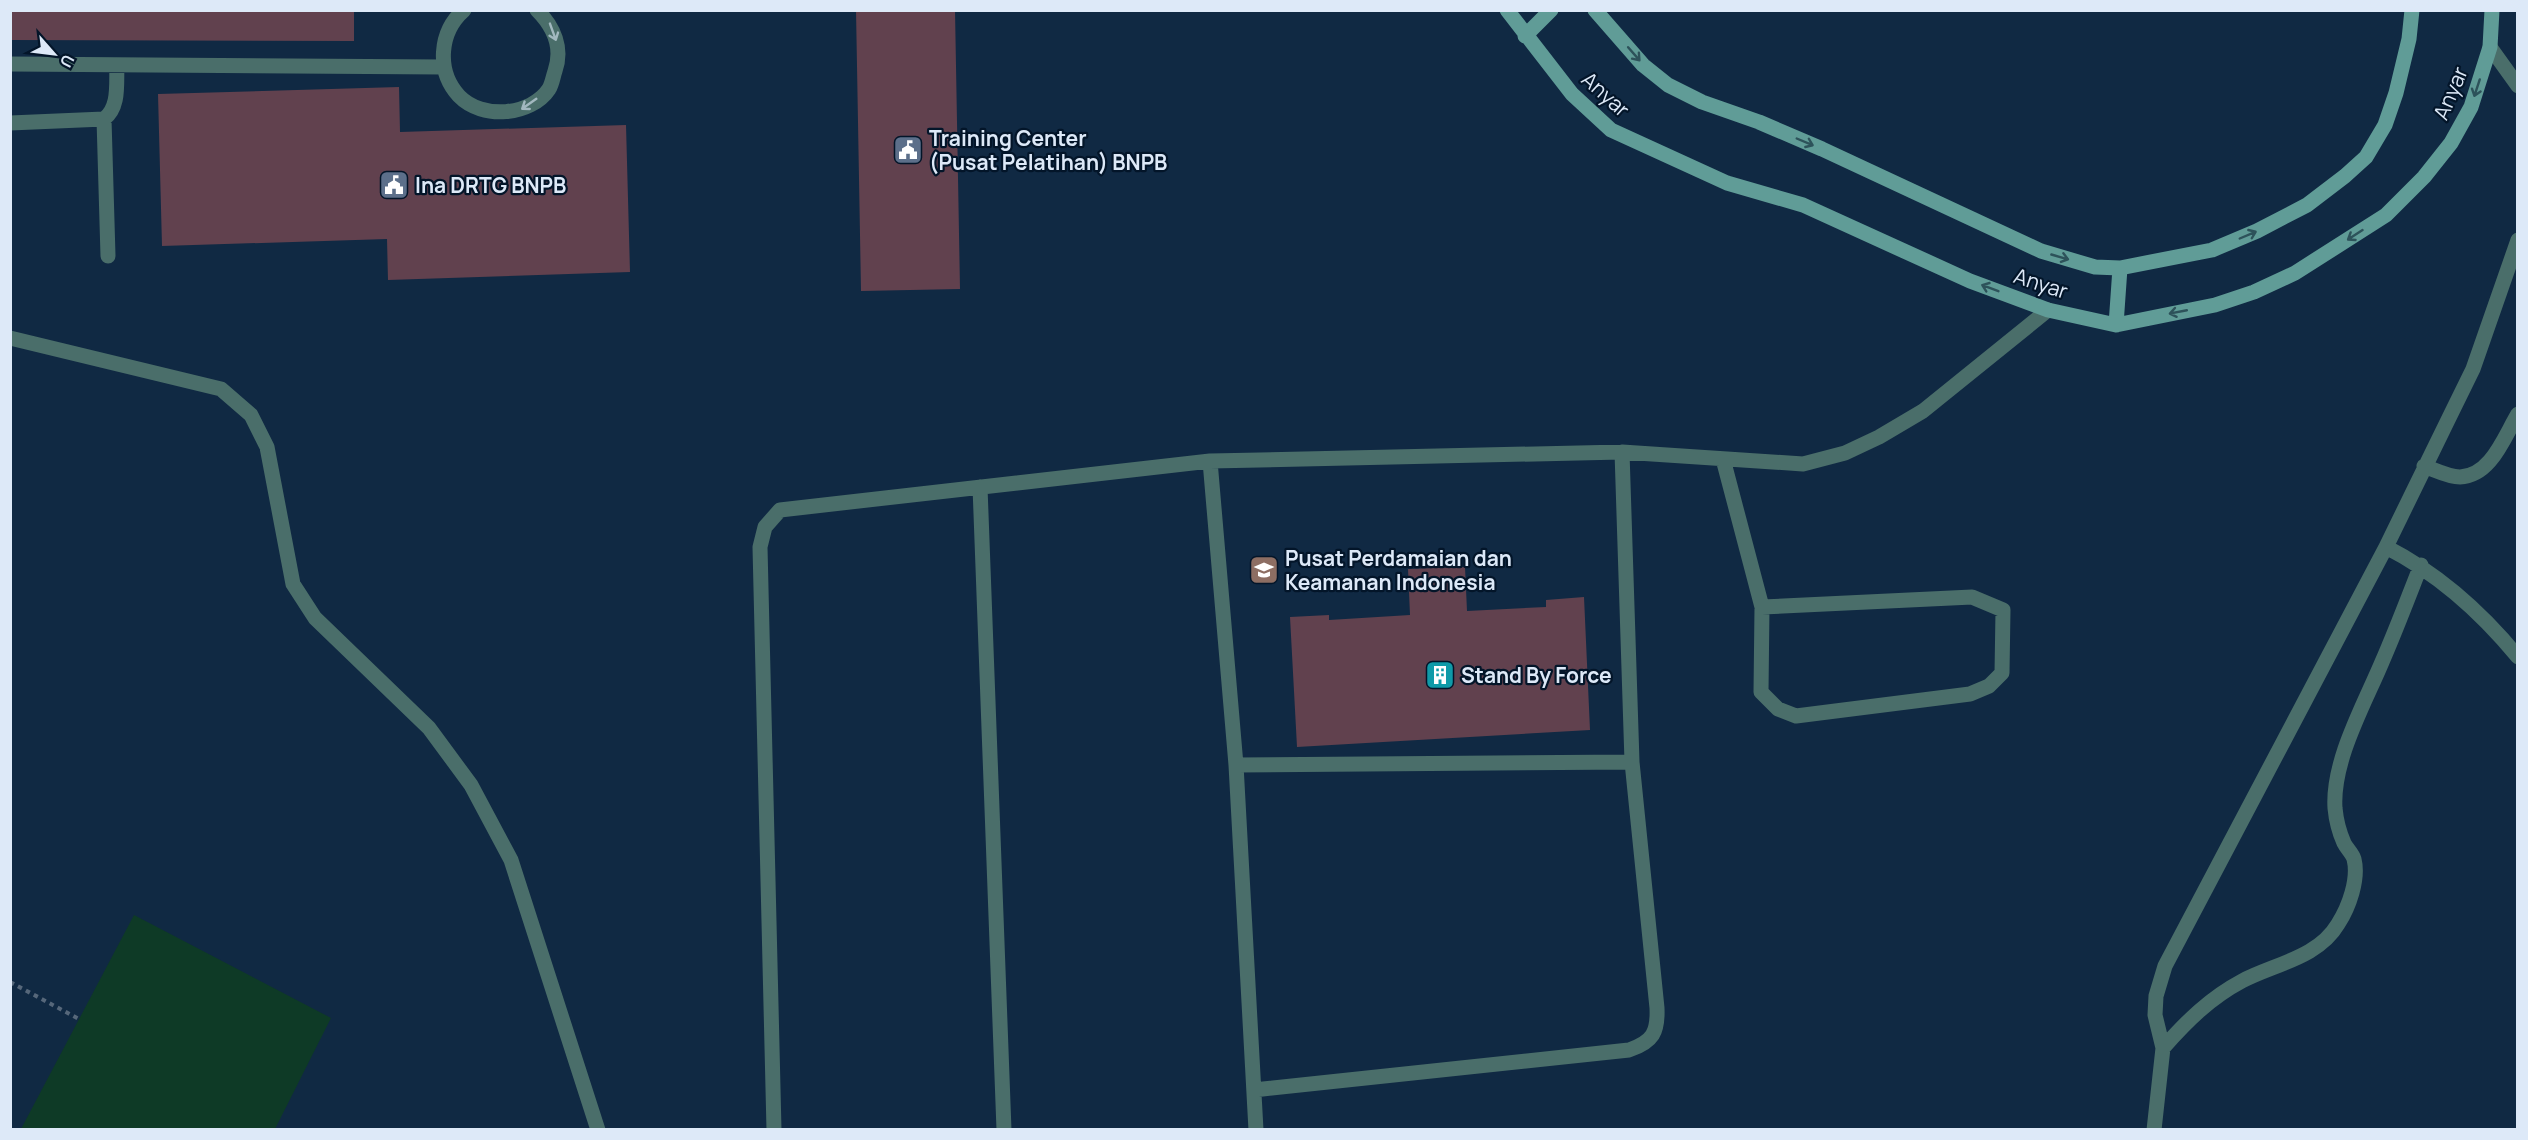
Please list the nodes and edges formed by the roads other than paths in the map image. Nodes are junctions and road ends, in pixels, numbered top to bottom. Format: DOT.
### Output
graph roads {
  1 [pos="464,10"];
  2 [pos="537,10"];
  3 [pos="1507,10"];
  4 [pos="1551,10"];
  5 [pos="1595,10"];
  6 [pos="2412,10"];
  7 [pos="2492,10"];
  8 [pos="1525,36"];
  9 [pos="2490,47"];
  10 [pos="10,63"];
  11 [pos="117,64"];
  12 [pos="443,67"];
  13 [pos="2517,86"];
  14 [pos="104,118"];
  15 [pos="10,123"];
  16 [pos="2517,240"];
  17 [pos="108,256"];
  18 [pos="2120,268"];
  19 [pos="2048,310"];
  20 [pos="2116,325"];
  21 [pos="10,338"];
  22 [pos="2517,414"];
  23 [pos="1622,452"];
  24 [pos="1723,459"];
  25 [pos="1210,461"];
  26 [pos="2424,466"];
  27 [pos="980,487"];
  28 [pos="2386,547"];
  29 [pos="2421,565"];
  30 [pos="1762,607"];
  31 [pos="2517,657"];
  32 [pos="1632,762"];
  33 [pos="1236,765"];
  34 [pos="2163,1048"];
  35 [pos="1254,1090"];
  36 [pos="598,1130"];
  37 [pos="774,1130"];
  38 [pos="1004,1130"];
  39 [pos="1256,1130"];
  40 [pos="2154,1130"];
  1 -- 12 [label="lane"];
  2 -- 12 [label="lane, one-way"];
  3 -- 8 [label="street, Anyar"];
  4 -- 8 [label="street"];
  5 -- 18 [label="street, Anyar, one-way"];
  18 -- 6 [label="street, Anyar, one-way"];
  7 -- 9 [label="street, Anyar"];
  19 -- 8 [label="street, Anyar, one-way"];
  9 -- 13 [label="lane"];
  9 -- 20 [label="street, Anyar, one-way"];
  10 -- 11 [label="lane"];
  11 -- 12 [label="lane"];
  11 -- 14 [label="lane"];
  14 -- 15 [label="lane"];
  14 -- 17 [label="lane"];
  16 -- 26 [label="lane"];
  18 -- 20 [label="street"];
  19 -- 20 [label="street, Anyar"];
  19 -- 24 [label="lane"];
  21 -- 36 [label="lane"];
  22 -- 26 [label="lane"];
  23 -- 24 [label="lane"];
  23 -- 25 [label="lane"];
  23 -- 32 [label="lane"];
  24 -- 30 [label="lane"];
  25 -- 27 [label="lane"];
  25 -- 33 [label="lane"];
  26 -- 28 [label="lane"];
  27 -- 37 [label="lane"];
  27 -- 38 [label="lane"];
  28 -- 29 [label="lane"];
  28 -- 34 [label="lane"];
  29 -- 31 [label="lane"];
  29 -- 34 [label="lane"];
  30 -- 30 [label="lane"];
  32 -- 33 [label="lane"];
  32 -- 35 [label="lane"];
  33 -- 35 [label="lane"];
  34 -- 40 [label="lane"];
  35 -- 39 [label="lane"];
}
